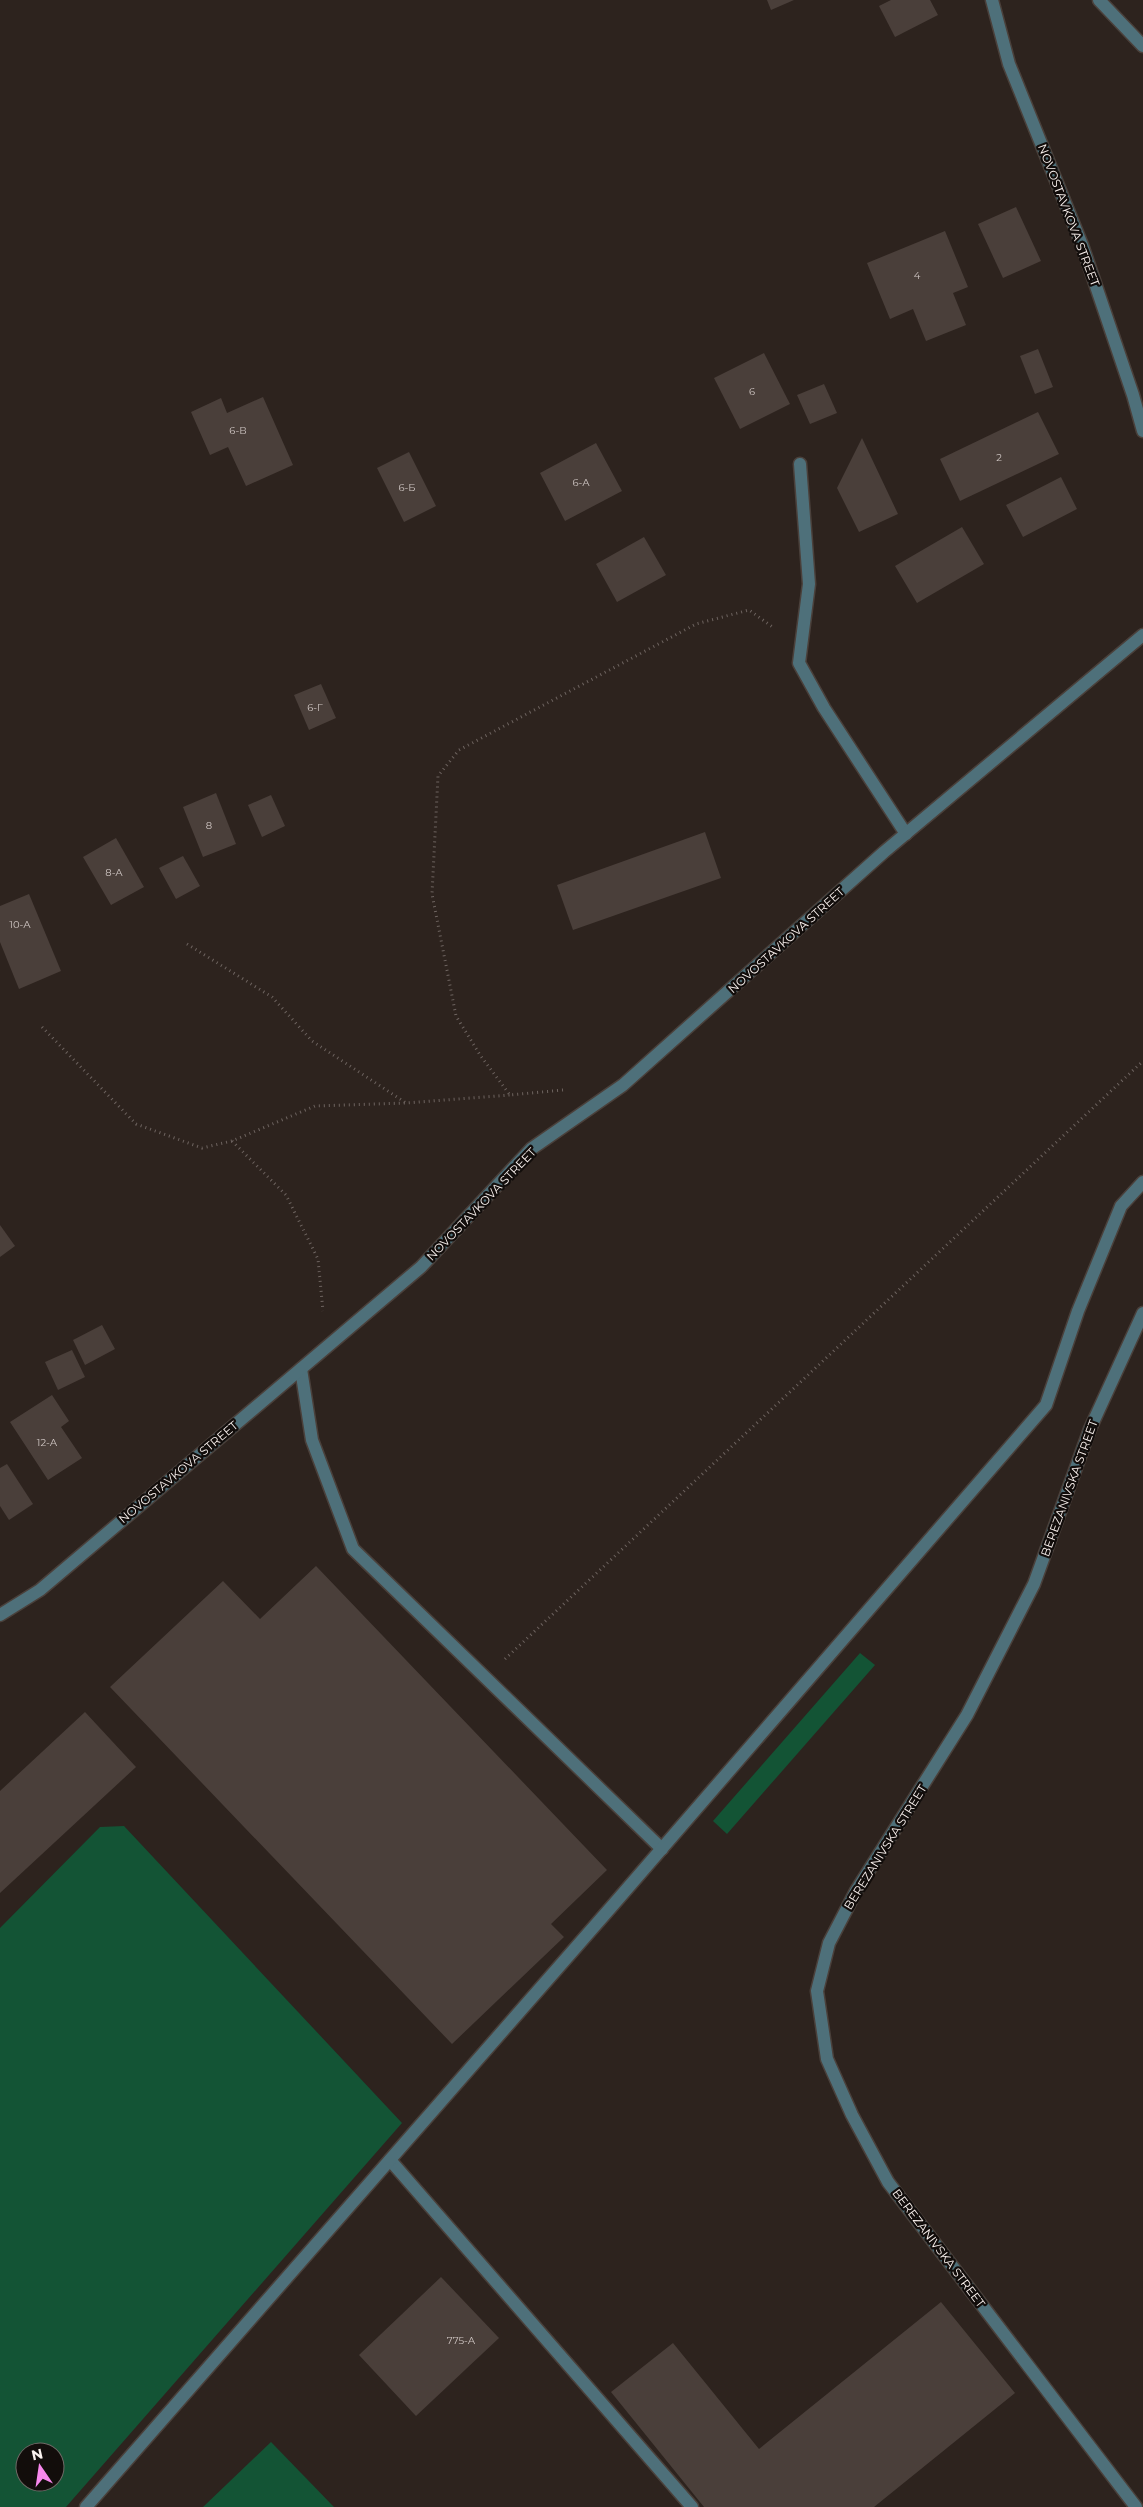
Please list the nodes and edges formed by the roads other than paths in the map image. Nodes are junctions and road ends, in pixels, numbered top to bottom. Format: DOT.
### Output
graph roads {
  1 [pos="992,0"];
  2 [pos="1099,0"];
  3 [pos="1143,46"];
  4 [pos="1143,431"];
  5 [pos="800,464"];
  6 [pos="1143,635"];
  7 [pos="906,834"];
  8 [pos="1143,1182"];
  9 [pos="1143,1313"];
  10 [pos="301,1369"];
  11 [pos="0,1615"];
  12 [pos="662,1849"];
  13 [pos="390,2160"];
  14 [pos="86,2507"];
  15 [pos="692,2507"];
  16 [pos="1136,2507"];
  1 -- 4 [label="street, NOVOSTAVKOVA STREET"];
  2 -- 3 [label="street"];
  5 -- 7 [label="street"];
  6 -- 7 [label="street, NOVOSTAVKOVA STREET"];
  7 -- 10 [label="street, NOVOSTAVKOVA STREET"];
  8 -- 12 [label="street"];
  9 -- 16 [label="street, BEREZANIVSKA STREET"];
  10 -- 11 [label="street, NOVOSTAVKOVA STREET"];
  10 -- 12 [label="street"];
  12 -- 13 [label="street"];
  13 -- 14 [label="street"];
  13 -- 15 [label="street"];
}
